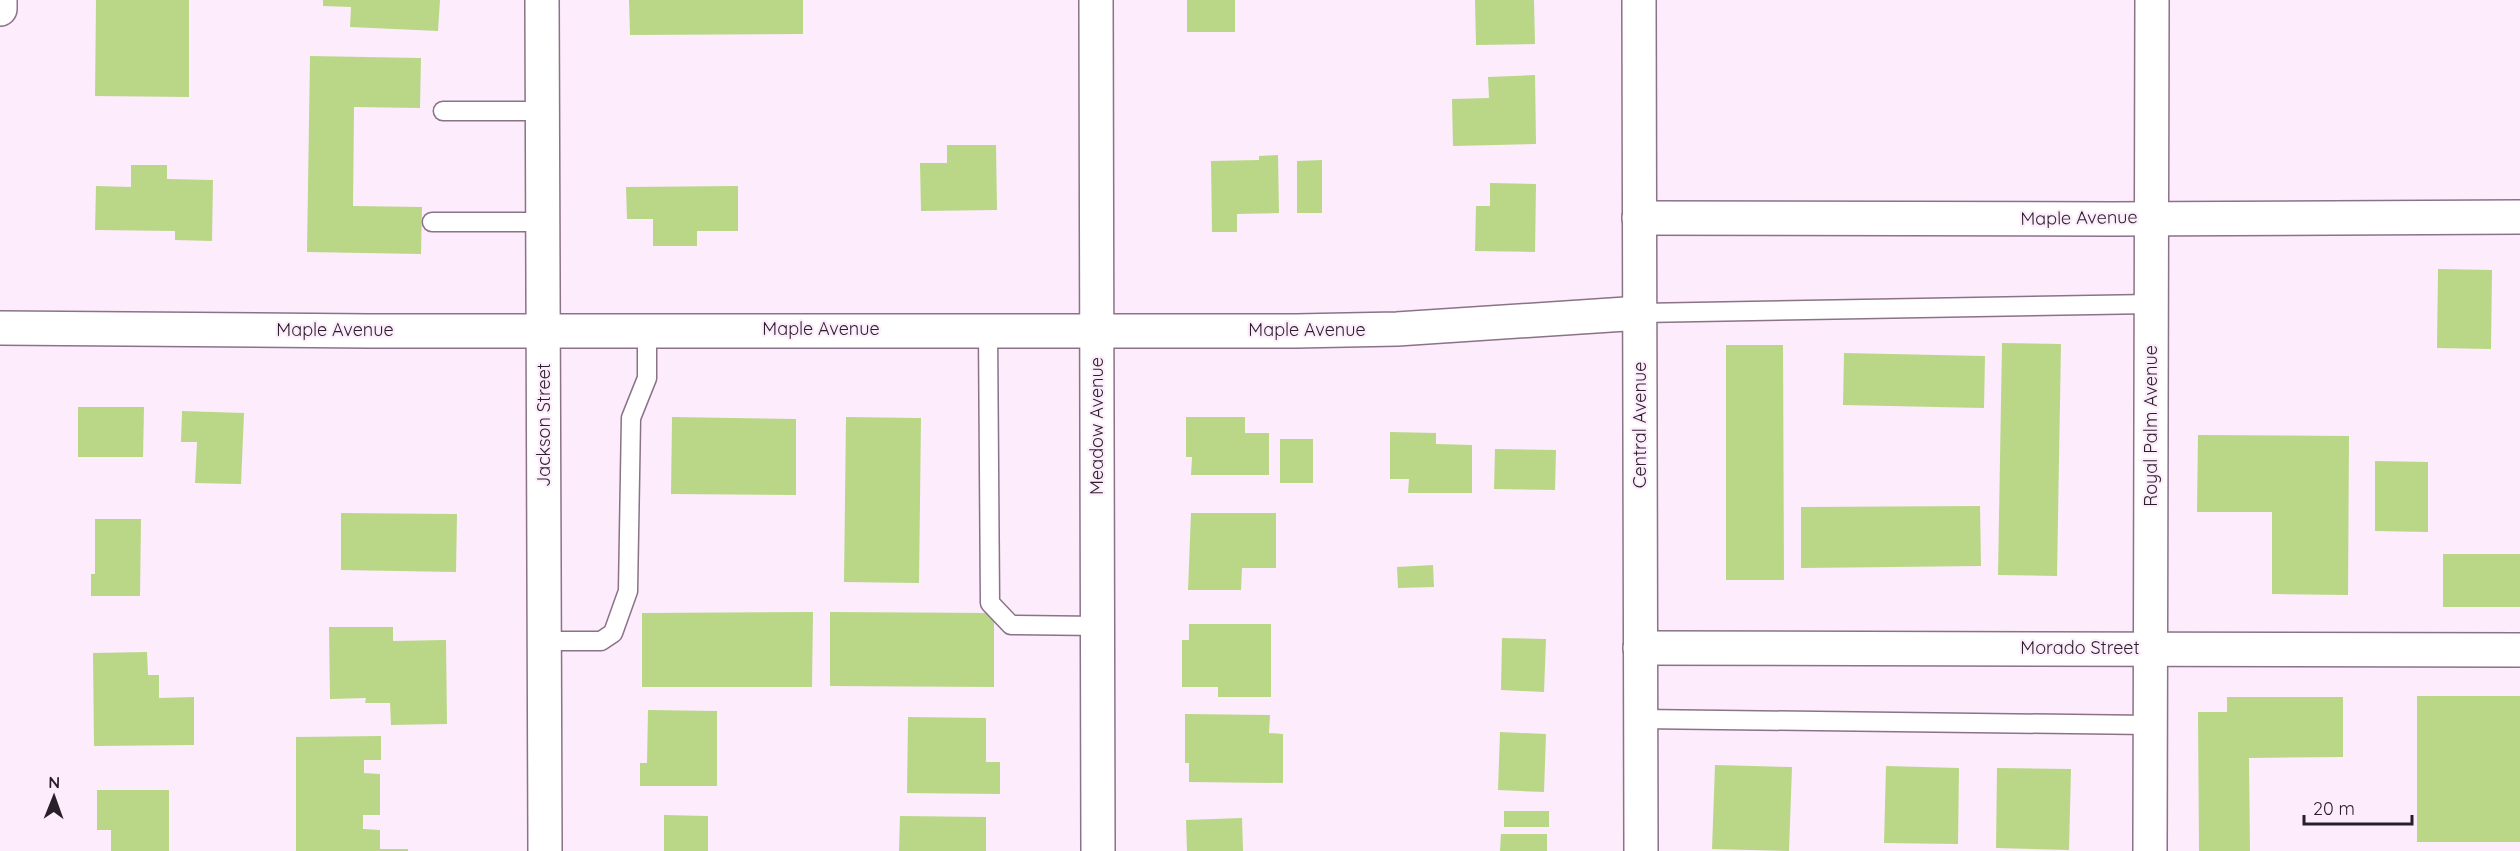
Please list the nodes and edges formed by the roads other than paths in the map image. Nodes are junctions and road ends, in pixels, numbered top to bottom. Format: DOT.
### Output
graph roads {
  1 [pos="0,0"];
  2 [pos="542,0"];
  3 [pos="1096,0"];
  4 [pos="1639,0"];
  5 [pos="2152,0"];
  6 [pos="0,9"];
  7 [pos="443,111"];
  8 [pos="542,111"];
  9 [pos="2520,217"];
  10 [pos="1638,218"];
  11 [pos="2151,218"];
  12 [pos="432,222"];
  13 [pos="542,222"];
  14 [pos="2151,304"];
  15 [pos="1641,313"];
  16 [pos="0,328"];
  17 [pos="544,329"];
  18 [pos="647,329"];
  19 [pos="988,330"];
  20 [pos="1096,330"];
  21 [pos="1099,626"];
  22 [pos="543,641"];
  23 [pos="1640,648"];
  24 [pos="2151,648"];
  25 [pos="2520,650"];
  26 [pos="1641,719"];
  27 [pos="2150,725"];
  28 [pos="545,851"];
  29 [pos="1098,851"];
  30 [pos="1641,851"];
  31 [pos="2150,851"];
  1 -- 6 [label="street"];
  2 -- 8 [label="street, Jackson Street"];
  3 -- 20 [label="street, Meadow Avenue"];
  4 -- 10 [label="street, Central Avenue"];
  5 -- 11 [label="street, Royal Palm Avenue"];
  7 -- 8 [label="lane"];
  8 -- 13 [label="street, Jackson Street"];
  9 -- 11 [label="street, Maple Avenue"];
  10 -- 11 [label="street, Maple Avenue"];
  10 -- 15 [label="street, Central Avenue"];
  11 -- 14 [label="street, Royal Palm Avenue"];
  12 -- 13 [label="lane"];
  13 -- 17 [label="street, Jackson Street"];
  14 -- 15 [label="lane"];
  14 -- 24 [label="street, Royal Palm Avenue"];
  15 -- 20 [label="street, Maple Avenue"];
  15 -- 23 [label="street, Central Avenue"];
  16 -- 17 [label="street, Maple Avenue"];
  17 -- 18 [label="street, Maple Avenue"];
  17 -- 22 [label="street, Jackson Street"];
  18 -- 19 [label="street, Maple Avenue"];
  18 -- 22 [label="lane"];
  19 -- 20 [label="street, Maple Avenue"];
  19 -- 21 [label="lane"];
  20 -- 21 [label="street, Meadow Avenue"];
  21 -- 29 [label="street, Meadow Avenue"];
  22 -- 28 [label="street, Jackson Street"];
  23 -- 24 [label="street, Morado Street"];
  23 -- 26 [label="street, Central Avenue"];
  24 -- 25 [label="street, Morado Street"];
  24 -- 27 [label="street, Royal Palm Avenue"];
  26 -- 27 [label="lane"];
  26 -- 30 [label="street, Central Avenue"];
  27 -- 31 [label="street, Royal Palm Avenue"];
}
